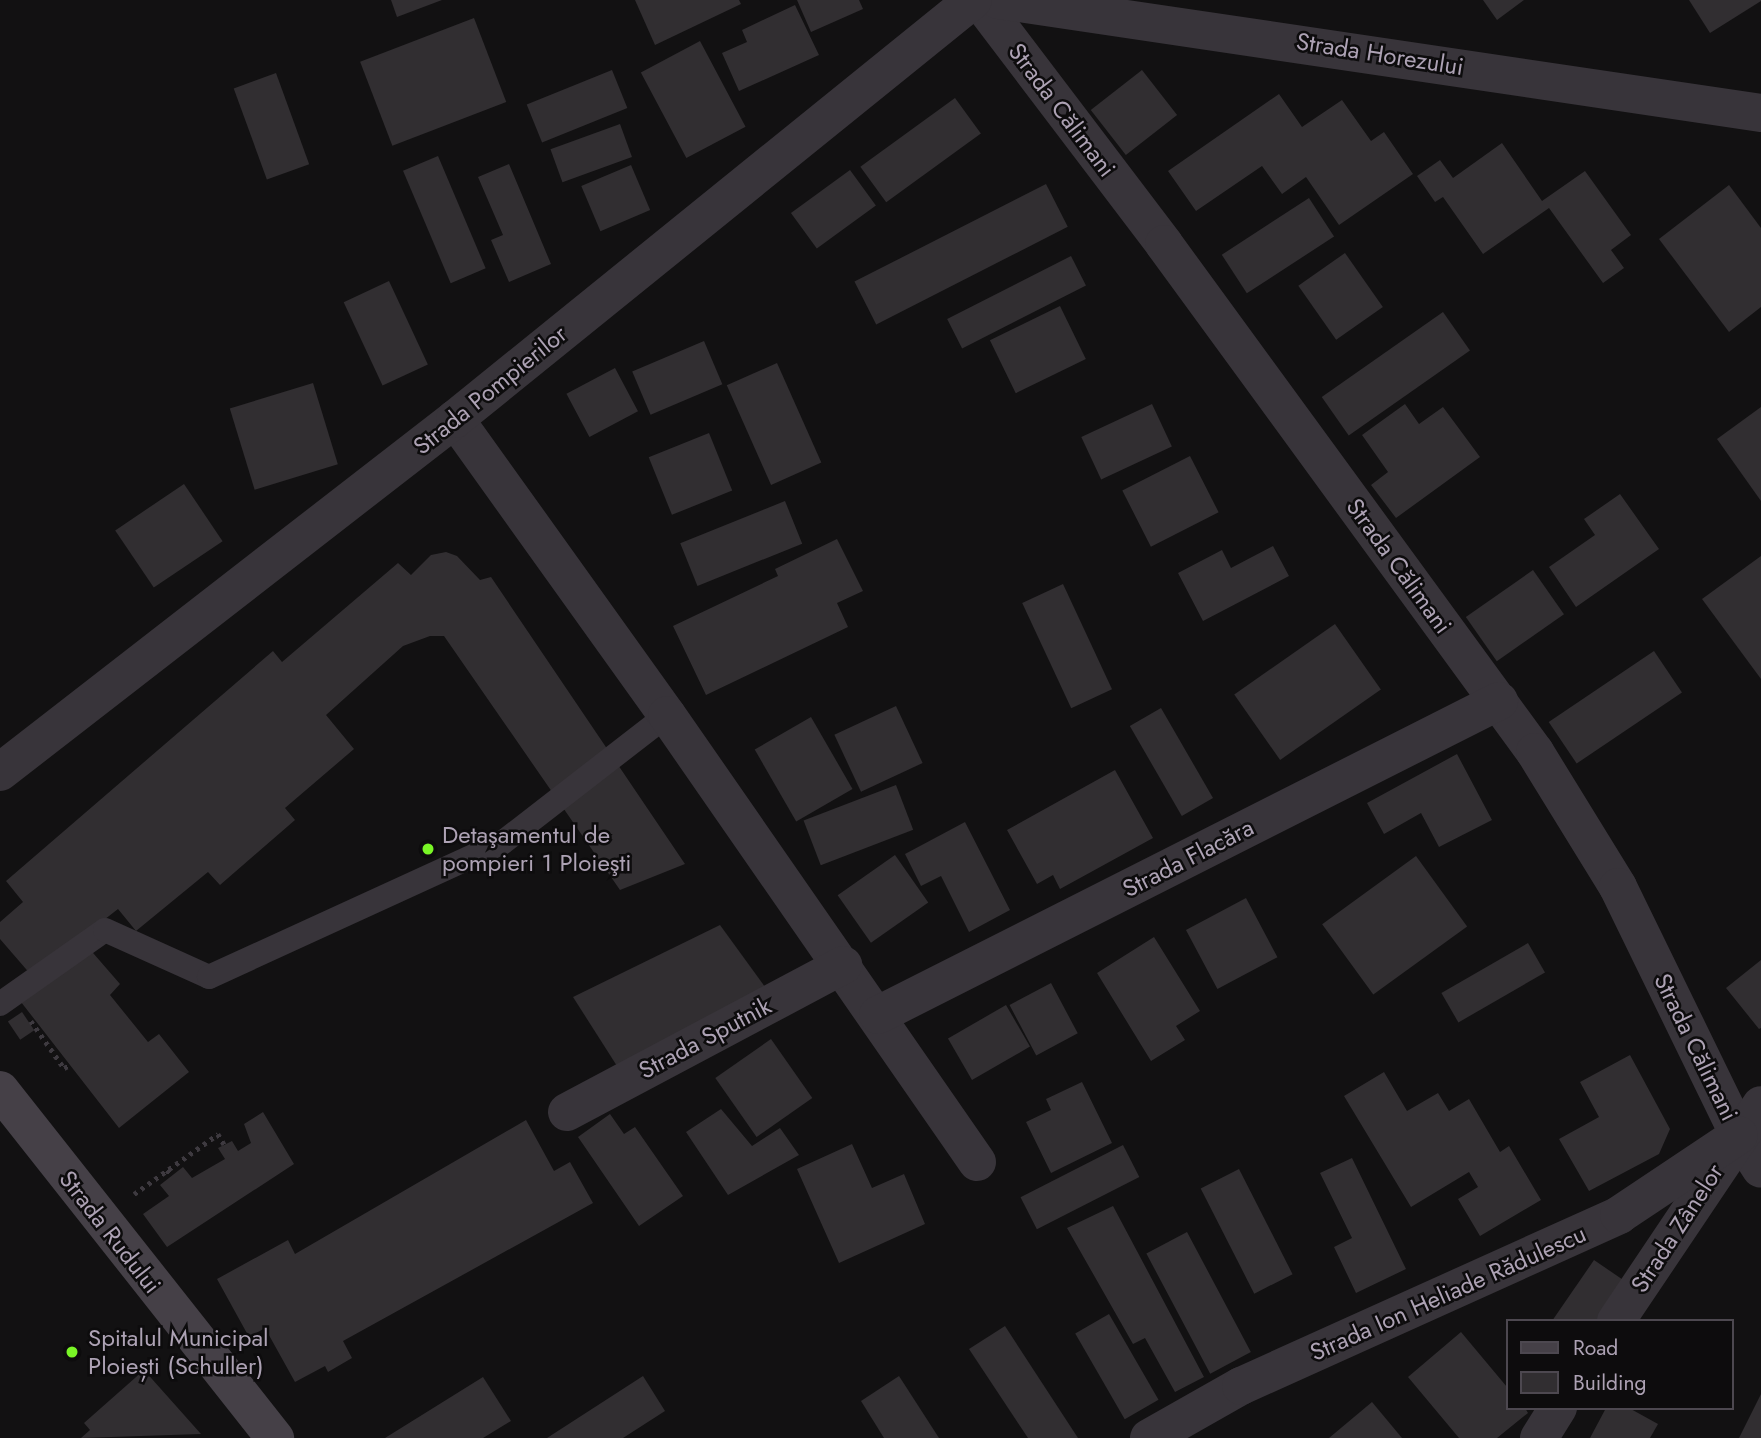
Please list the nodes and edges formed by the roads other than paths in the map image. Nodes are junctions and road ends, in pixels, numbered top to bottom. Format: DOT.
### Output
graph roads {
  1 [pos="973,0"];
  2 [pos="979,0"];
  3 [pos="998,0"];
  4 [pos="1761,113"];
  5 [pos="455,419"];
  6 [pos="1499,701"];
  7 [pos="667,715"];
  8 [pos="0,772"];
  9 [pos="843,965"];
  10 [pos="6,999"];
  11 [pos="878,1015"];
  12 [pos="0,1090"];
  13 [pos="1761,1105"];
  14 [pos="567,1112"];
  15 [pos="1739,1135"];
  16 [pos="977,1162"];
  17 [pos="1761,1169"];
  18 [pos="1617,1319"];
  19 [pos="1557,1410"];
  20 [pos="275,1438"];
  21 [pos="1149,1438"];
  22 [pos="1539,1438"];
  1 -- 5 [label="street, Strada Pompierilor"];
  2 -- 6 [label="street, Strada Călimani"];
  3 -- 4 [label="street, Strada Horezului"];
  5 -- 7 [label="street"];
  5 -- 8 [label="street, Strada Pompierilor"];
  6 -- 11 [label="street, Strada Flacăra"];
  6 -- 15 [label="street, Strada Călimani"];
  7 -- 9 [label="street"];
  7 -- 10 [label="lane"];
  9 -- 11 [label="street"];
  9 -- 14 [label="street, Strada Sputnik"];
  11 -- 16 [label="street"];
  12 -- 20 [label="main road, Strada Rudului"];
  13 -- 15 [label="street, Strada Zânelor"];
  15 -- 17 [label="street, Strada Călimani"];
  15 -- 18 [label="street, Strada Zânelor"];
  15 -- 21 [label="street, Strada Ion Heliade Rădulescu"];
  19 -- 22 [label="street"];
}
